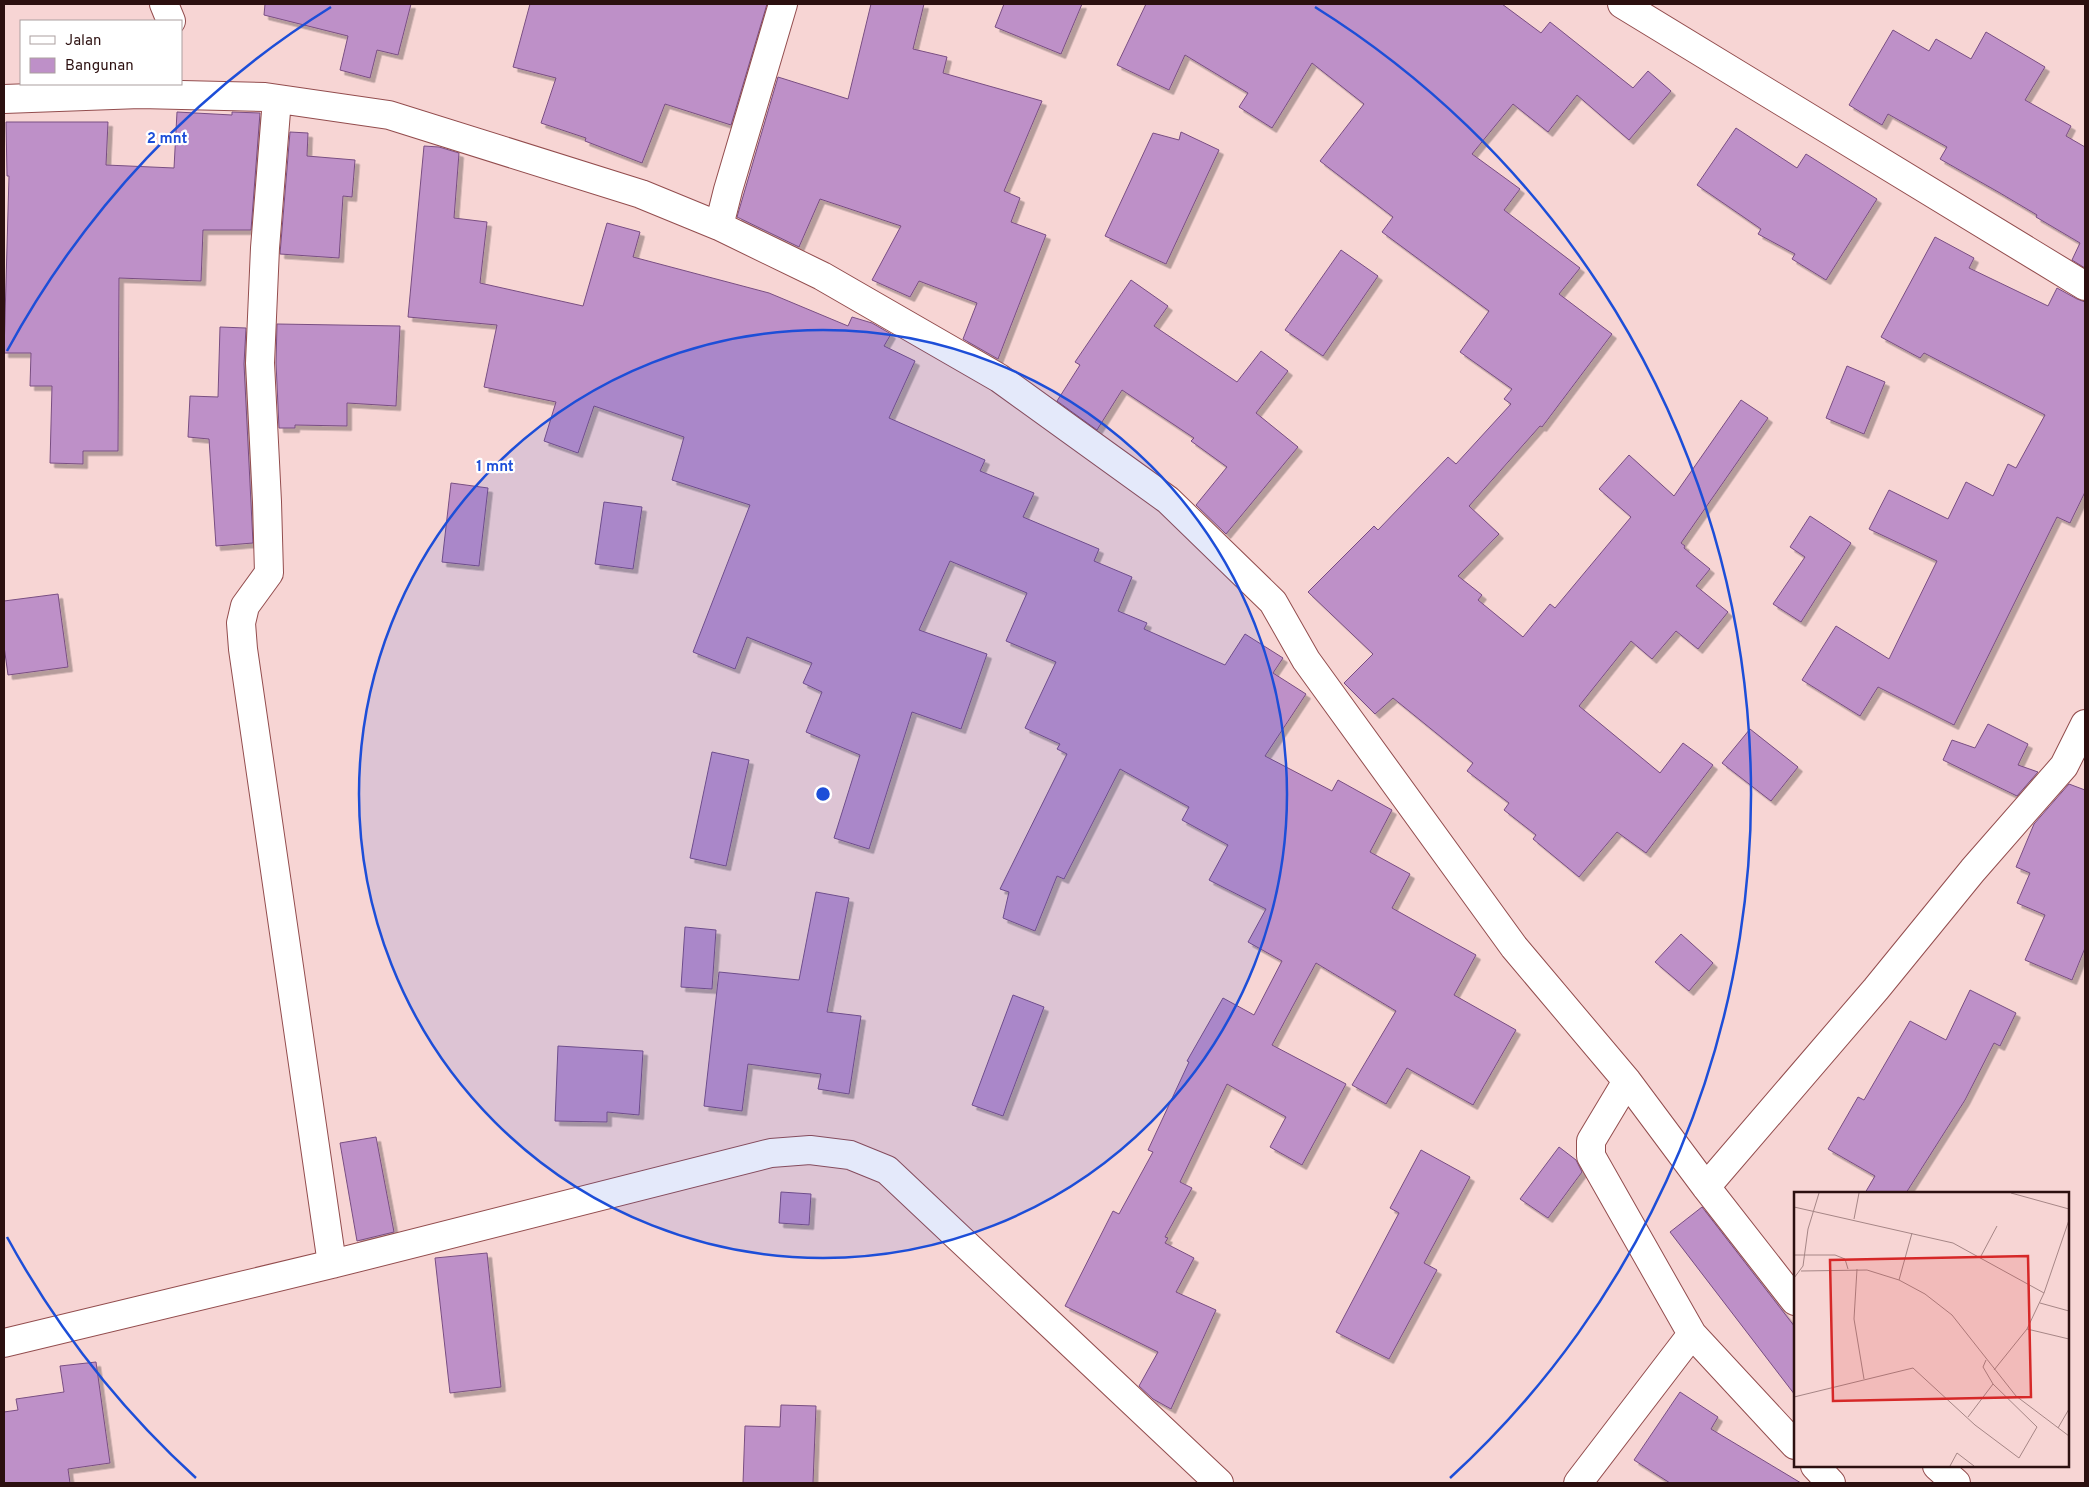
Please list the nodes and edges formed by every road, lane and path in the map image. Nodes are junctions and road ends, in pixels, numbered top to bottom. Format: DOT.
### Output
graph roads {
  1 [pos="164,4"];
  2 [pos="783,4"];
  3 [pos="1622,4"];
  4 [pos="172,20"];
  5 [pos="182,86"];
  6 [pos="4,98"];
  7 [pos="277,99"];
  8 [pos="719,226"];
  9 [pos="2085,286"];
  10 [pos="2085,724"];
  11 [pos="2075,768"];
  12 [pos="1627,1081"];
  13 [pos="1706,1187"];
  14 [pos="332,1264"];
  15 [pos="1794,1300"];
  16 [pos="1692,1334"];
  17 [pos="4,1343"];
  18 [pos="1794,1444"];
  19 [pos="1816,1467"];
  20 [pos="1938,1467"];
  21 [pos="1219,1483"];
  22 [pos="1578,1483"];
  23 [pos="1831,1483"];
  24 [pos="1956,1483"];
  1 -- 4 [label="street"];
  2 -- 8 [label="street"];
  3 -- 9 [label="street"];
  5 -- 6 [label="street"];
  5 -- 7 [label="street"];
  7 -- 8 [label="street"];
  7 -- 14 [label="street"];
  8 -- 12 [label="street"];
  10 -- 11 [label="street"];
  11 -- 13 [label="street"];
  12 -- 13 [label="street"];
  12 -- 16 [label="street"];
  13 -- 15 [label="street"];
  14 -- 17 [label="street"];
  14 -- 21 [label="street"];
  16 -- 18 [label="street"];
  16 -- 22 [label="street"];
  19 -- 23 [label="street"];
  20 -- 24 [label="street"];
}
